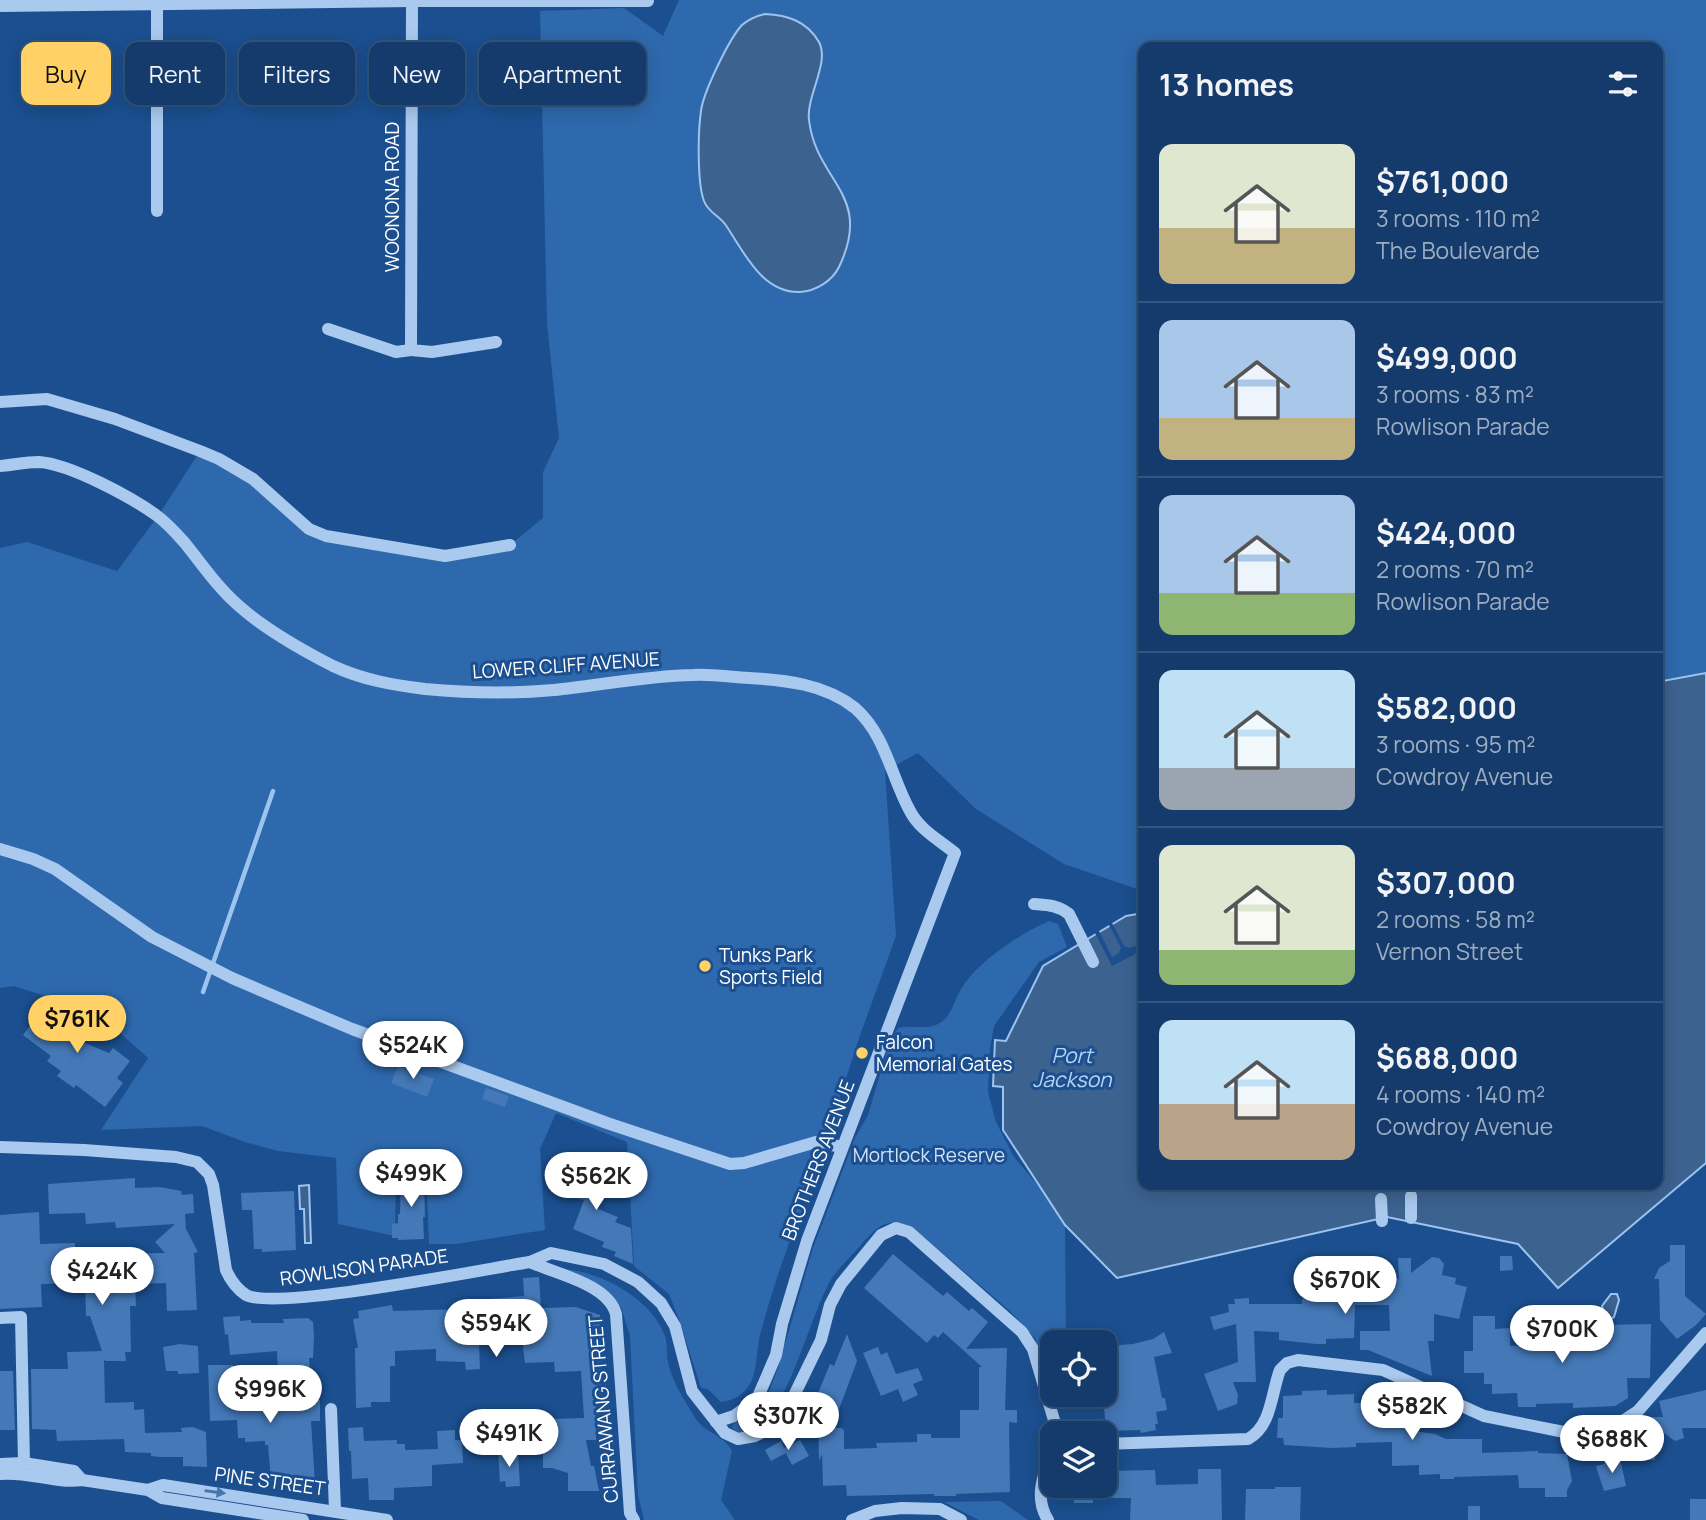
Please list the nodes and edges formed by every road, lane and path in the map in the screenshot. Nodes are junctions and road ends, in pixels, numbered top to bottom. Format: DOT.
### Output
graph roads {
  1 [pos="412,0"];
  2 [pos="648,1"];
  3 [pos="157,2"];
  4 [pos="0,6"];
  5 [pos="157,211"];
  6 [pos="328,329"];
  7 [pos="496,342"];
  8 [pos="411,349"];
  9 [pos="0,402"];
  10 [pos="0,466"];
  11 [pos="510,545"];
  12 [pos="0,849"];
  13 [pos="955,853"];
  14 [pos="1034,904"];
  15 [pos="1093,962"];
  16 [pos="0,1147"];
  17 [pos="842,1147"];
  18 [pos="1411,1196"];
  19 [pos="1381,1199"];
  20 [pos="1411,1218"];
  21 [pos="1382,1222"];
  22 [pos="530,1262"];
  23 [pos="0,1318"];
  24 [pos="1706,1333"];
  25 [pos="331,1409"];
  26 [pos="1054,1421"];
  27 [pos="716,1422"];
  28 [pos="1117,1444"];
  29 [pos="24,1463"];
  30 [pos="0,1464"];
  31 [pos="0,1474"];
  32 [pos="82,1480"];
  33 [pos="148,1490"];
  34 [pos="1040,1498"];
  35 [pos="335,1510"];
  36 [pos="303,1520"];
  37 [pos="387,1520"];
  38 [pos="634,1520"];
  39 [pos="852,1520"];
  40 [pos="961,1520"];
  41 [pos="1048,1520"];
  1 -- 2 [label="street"];
  1 -- 3 [label="street"];
  1 -- 8 [label="street, WOONONA ROAD"];
  3 -- 4 [label="street"];
  3 -- 5 [label="street"];
  6 -- 8 [label="street"];
  7 -- 8 [label="street"];
  9 -- 11 [label="street"];
  10 -- 13 [label="street, LOWER CLIFF AVENUE"];
  12 -- 17 [label="street"];
  13 -- 17 [label="street, BROTHERS AVENUE"];
  14 -- 15 [label="street"];
  16 -- 22 [label="street, ROWLISON PARADE"];
  17 -- 27 [label="street, BROTHERS AVENUE"];
  18 -- 20 [label="street"];
  19 -- 21 [label="street"];
  22 -- 27 [label="street"];
  22 -- 38 [label="street, CURRAWANG STREET"];
  23 -- 29 [label="street"];
  24 -- 28 [label="street"];
  25 -- 35 [label="street"];
  26 -- 27 [label="street"];
  29 -- 30 [label="street, PINE STREET"];
  29 -- 32 [label="street, PINE STREET"];
  31 -- 32 [label="street, PINE STREET"];
  32 -- 33 [label="street, PINE STREET"];
  33 -- 35 [label="street, PINE STREET, one-way"];
  33 -- 36 [label="street, PINE STREET"];
  34 -- 41 [label="street"];
  35 -- 37 [label="street, PINE STREET"];
  39 -- 40 [label="street"];
}
